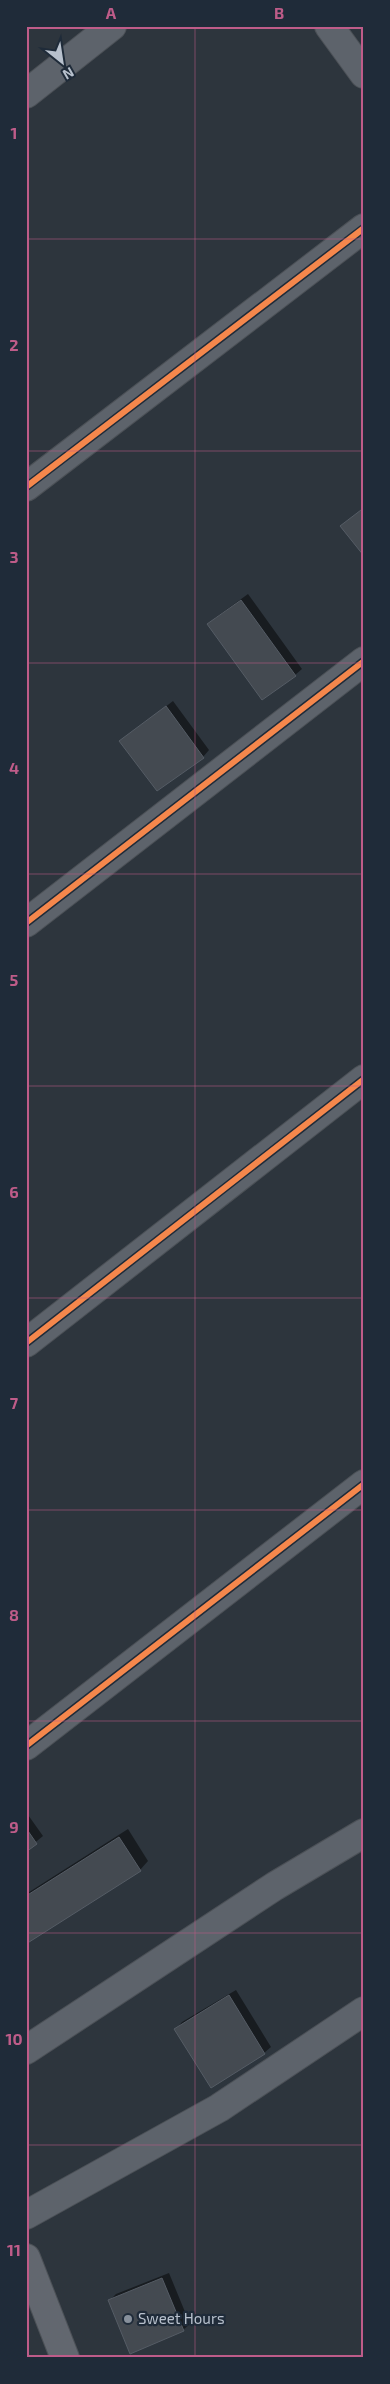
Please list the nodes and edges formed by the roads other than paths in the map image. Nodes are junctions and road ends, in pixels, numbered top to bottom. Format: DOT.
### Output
graph roads {
  1 [pos="112,26"];
  2 [pos="329,26"];
  3 [pos="364,74"];
  4 [pos="26,94"];
  5 [pos="364,228"];
  6 [pos="26,486"];
  7 [pos="364,661"];
  8 [pos="26,924"];
  9 [pos="364,1079"];
  10 [pos="26,1343"];
  11 [pos="364,1484"];
  12 [pos="26,1746"];
  13 [pos="364,1833"];
  14 [pos="364,2011"];
  15 [pos="26,2050"];
  16 [pos="34,2211"];
  17 [pos="26,2258"];
  18 [pos="65,2358"];
  1 -- 4 [label="street"];
  2 -- 3 [label="street"];
  5 -- 6 [label="street"];
  7 -- 8 [label="street"];
  9 -- 10 [label="street"];
  11 -- 12 [label="street"];
  13 -- 15 [label="street"];
  14 -- 16 [label="street"];
  17 -- 18 [label="main road"];
}
